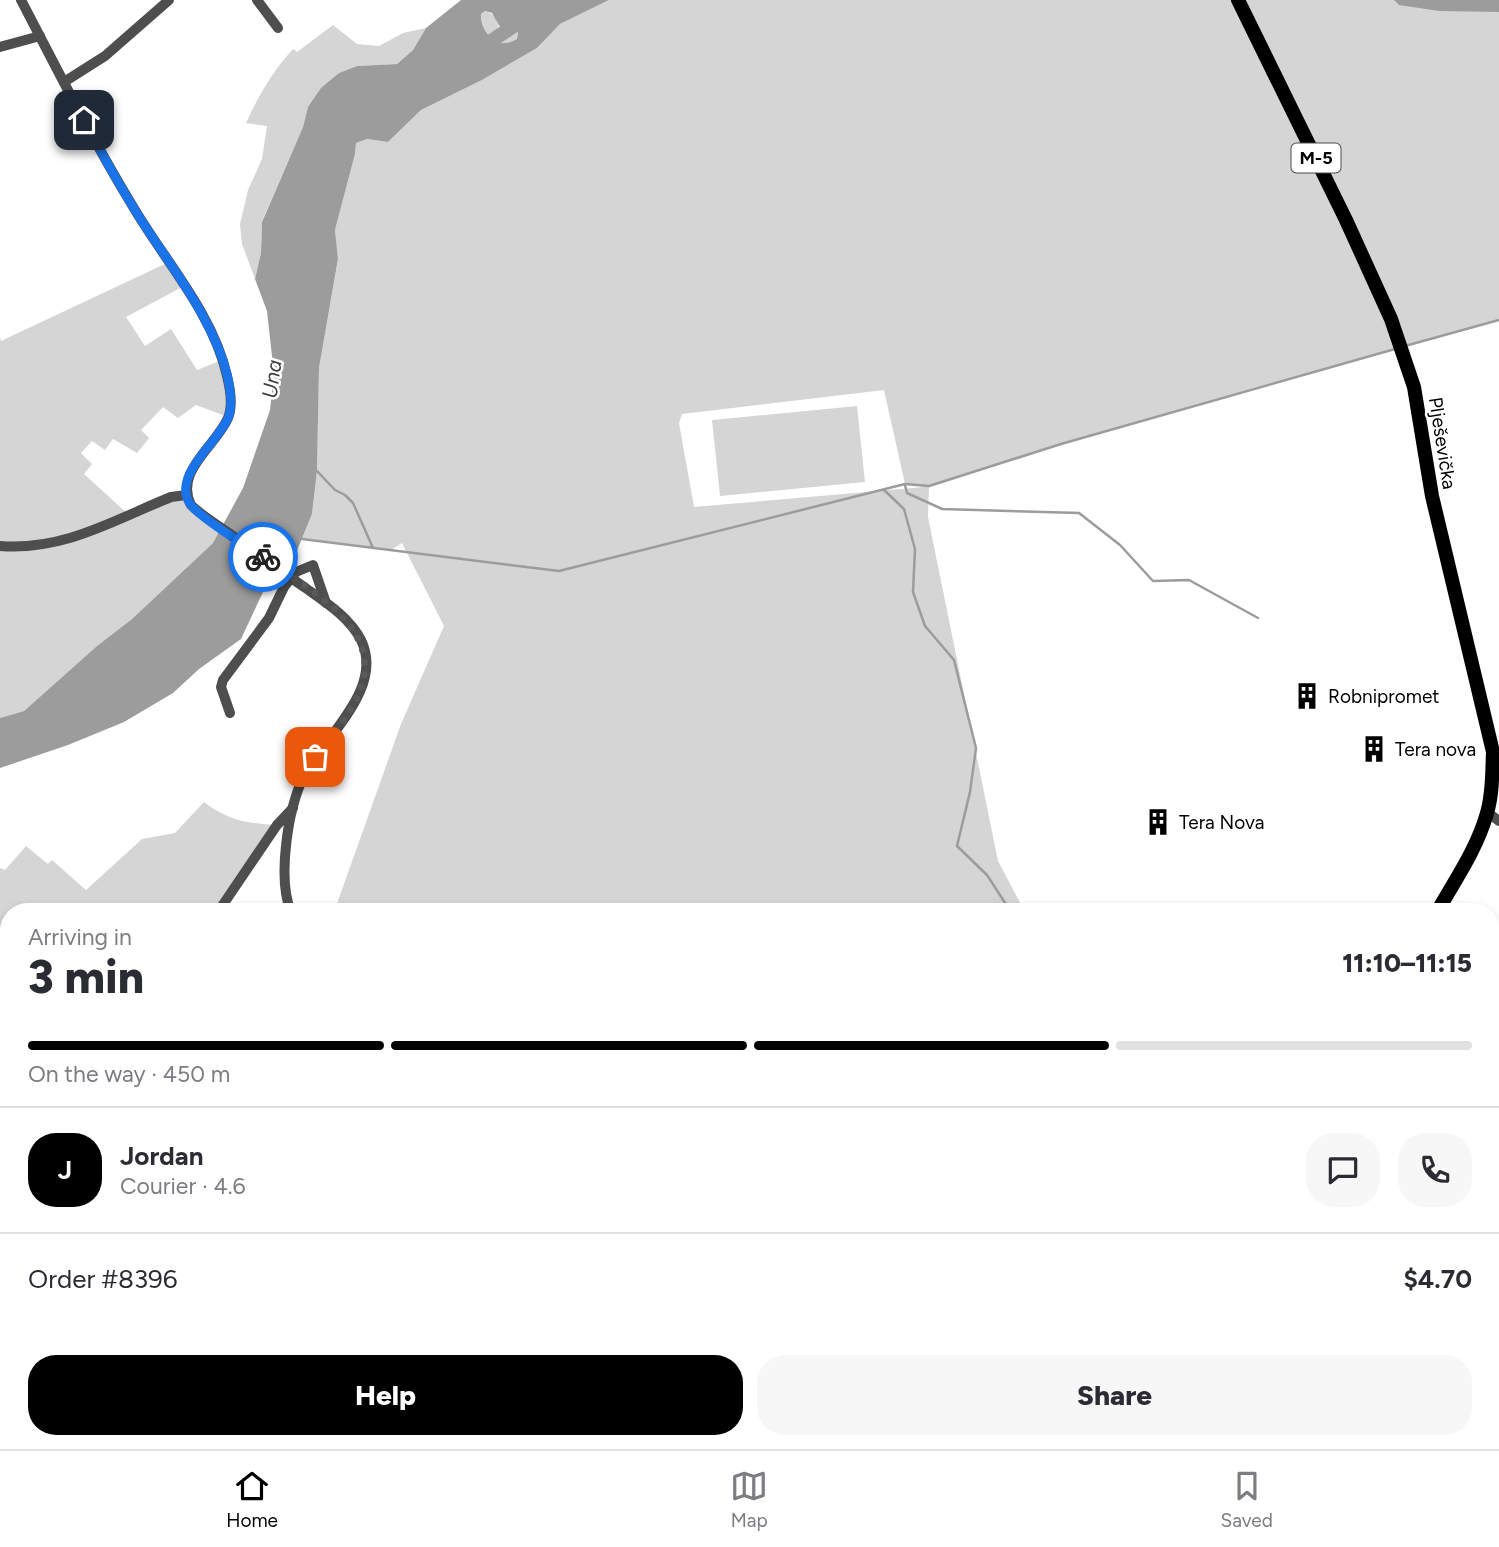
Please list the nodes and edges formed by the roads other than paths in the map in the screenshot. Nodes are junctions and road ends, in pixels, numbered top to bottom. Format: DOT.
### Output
graph roads {
  1 [pos="22,0"];
  2 [pos="169,0"];
  3 [pos="257,0"];
  4 [pos="1238,0"];
  5 [pos="278,28"];
  6 [pos="40,36"];
  7 [pos="0,47"];
  8 [pos="64,82"];
  9 [pos="186,495"];
  10 [pos="0,546"];
  11 [pos="326,603"];
  12 [pos="230,713"];
  13 [pos="293,808"];
  14 [pos="1493,817"];
  15 [pos="224,903"];
  16 [pos="289,903"];
  17 [pos="1442,903"];
  1 -- 6 [label="street"];
  2 -- 8 [label="street"];
  3 -- 5 [label="street"];
  4 -- 14 [label="main road, Plješevička / M-5"];
  6 -- 7 [label="street"];
  6 -- 8 [label="street"];
  8 -- 9 [label="street"];
  9 -- 10 [label="street"];
  9 -- 11 [label="street"];
  11 -- 12 [label="street"];
  11 -- 13 [label="street"];
  13 -- 15 [label="street"];
  13 -- 16 [label="street"];
  14 -- 17 [label="main road, Plješevička / M-5"];
}
